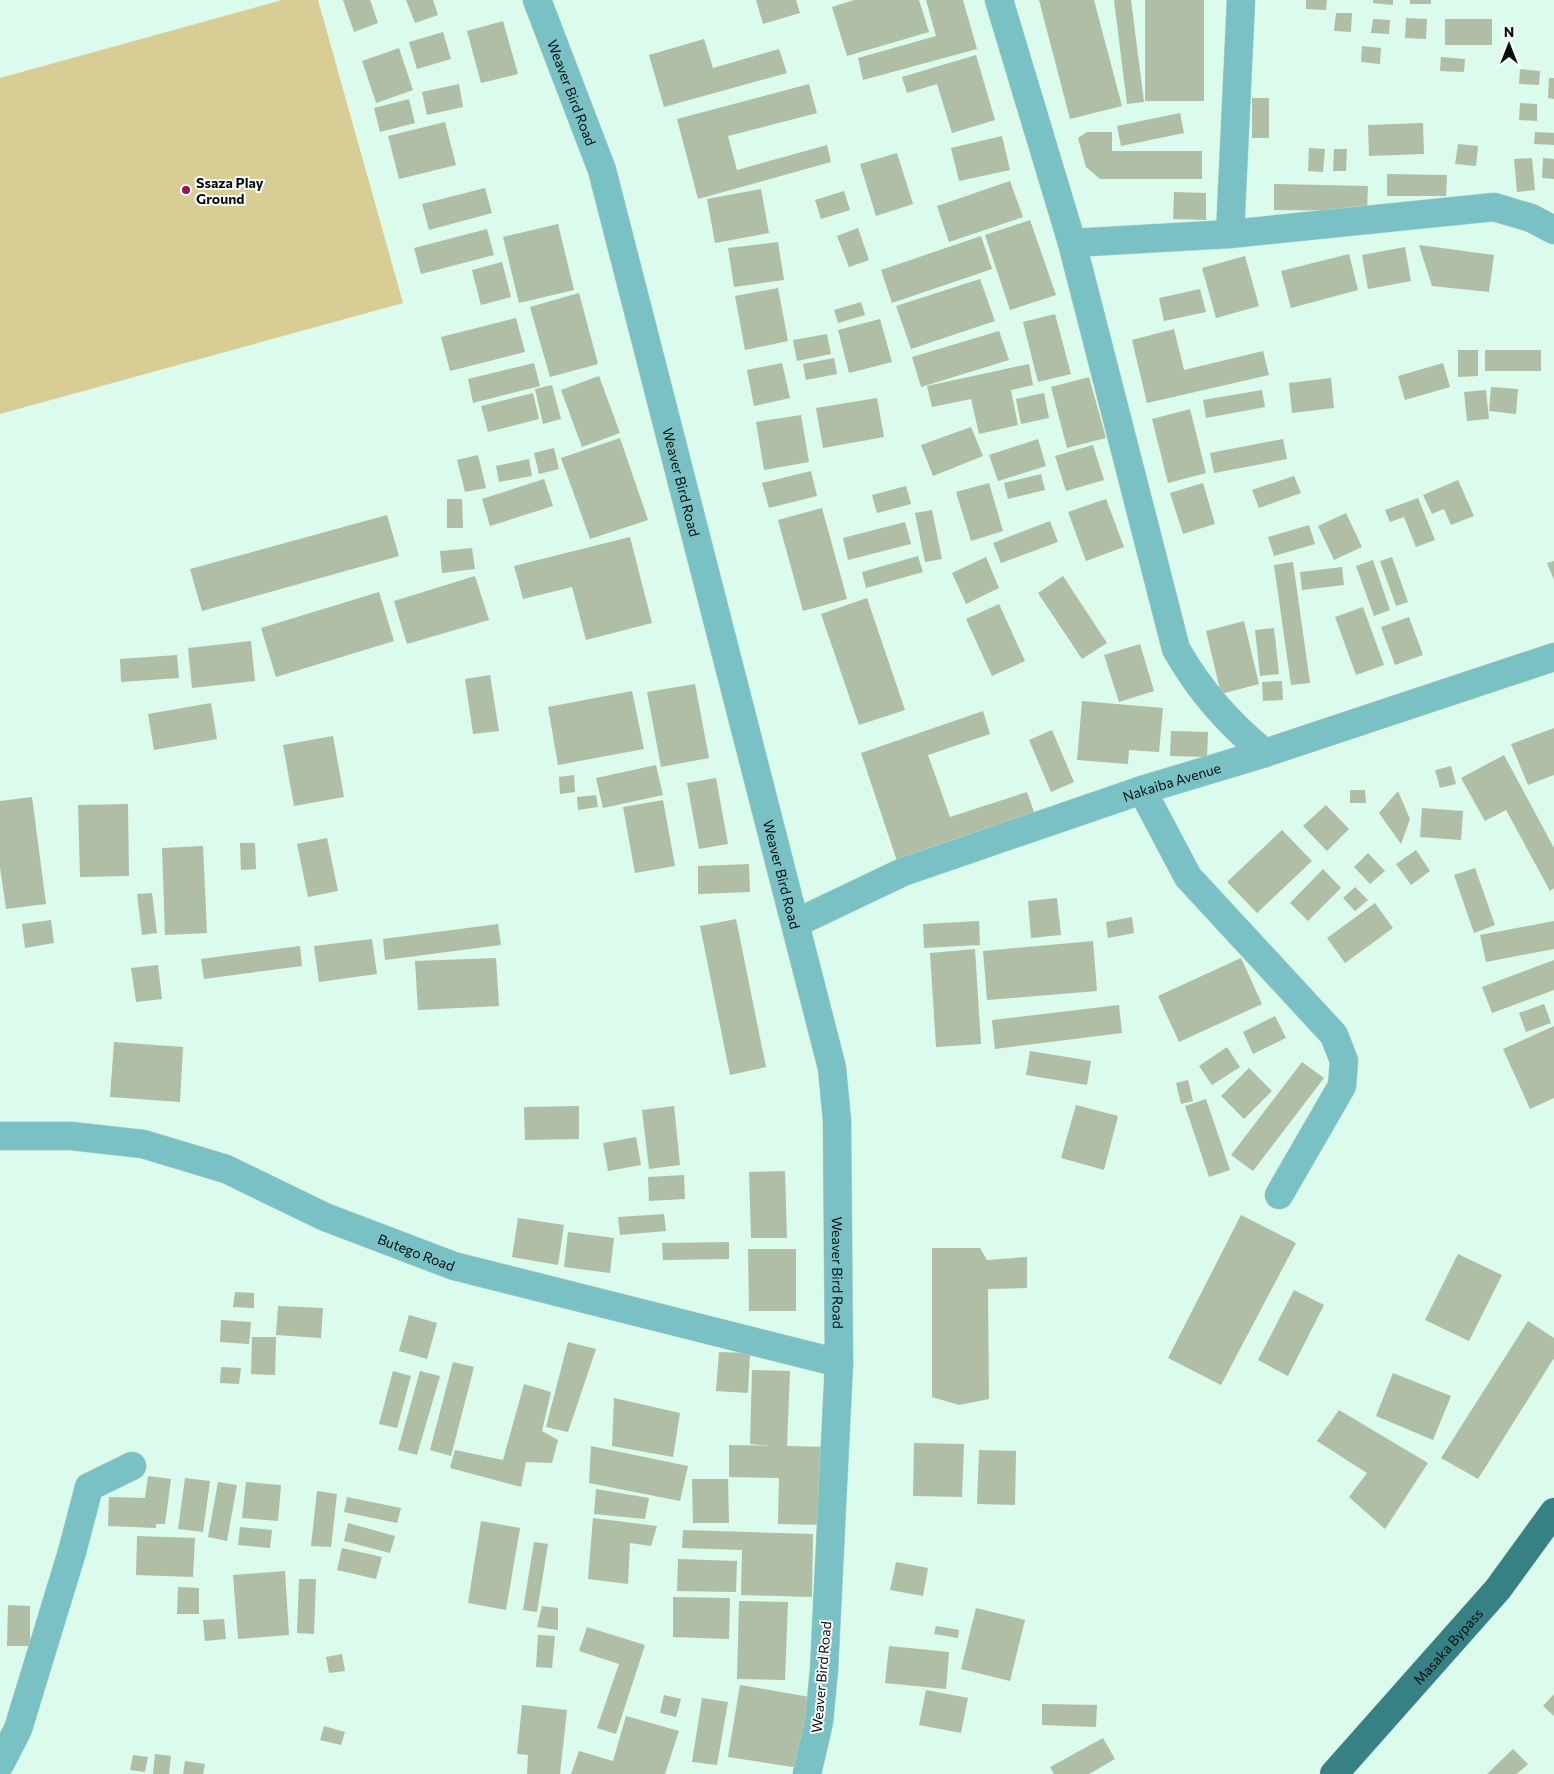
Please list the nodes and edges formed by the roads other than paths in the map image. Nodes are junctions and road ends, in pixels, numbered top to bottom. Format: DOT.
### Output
graph roads {
  1 [pos="537,0"];
  2 [pos="999,0"];
  3 [pos="1241,0"];
  4 [pos="1554,230"];
  5 [pos="1230,234"];
  6 [pos="1072,243"];
  7 [pos="1554,658"];
  8 [pos="1265,753"];
  9 [pos="1142,790"];
  10 [pos="796,923"];
  11 [pos="0,1136"];
  12 [pos="1279,1194"];
  13 [pos="839,1363"];
  14 [pos="132,1466"];
  15 [pos="1554,1512"];
  16 [pos="0,1764"];
  17 [pos="807,1774"];
  18 [pos="1334,1774"];
  1 -- 10 [label="street, Weaver Bird Road"];
  2 -- 6 [label="street"];
  3 -- 5 [label="street"];
  4 -- 5 [label="street"];
  5 -- 6 [label="street"];
  6 -- 8 [label="street"];
  7 -- 8 [label="street, Nakaiba Avenue"];
  8 -- 9 [label="street, Nakaiba Avenue"];
  9 -- 10 [label="street, Nakaiba Avenue"];
  9 -- 12 [label="street"];
  10 -- 13 [label="street, Weaver Bird Road"];
  11 -- 13 [label="street, Butego Road"];
  13 -- 17 [label="street, Weaver Bird Road"];
  14 -- 16 [label="street"];
  15 -- 18 [label="highway, Masaka Bypass"];
}
